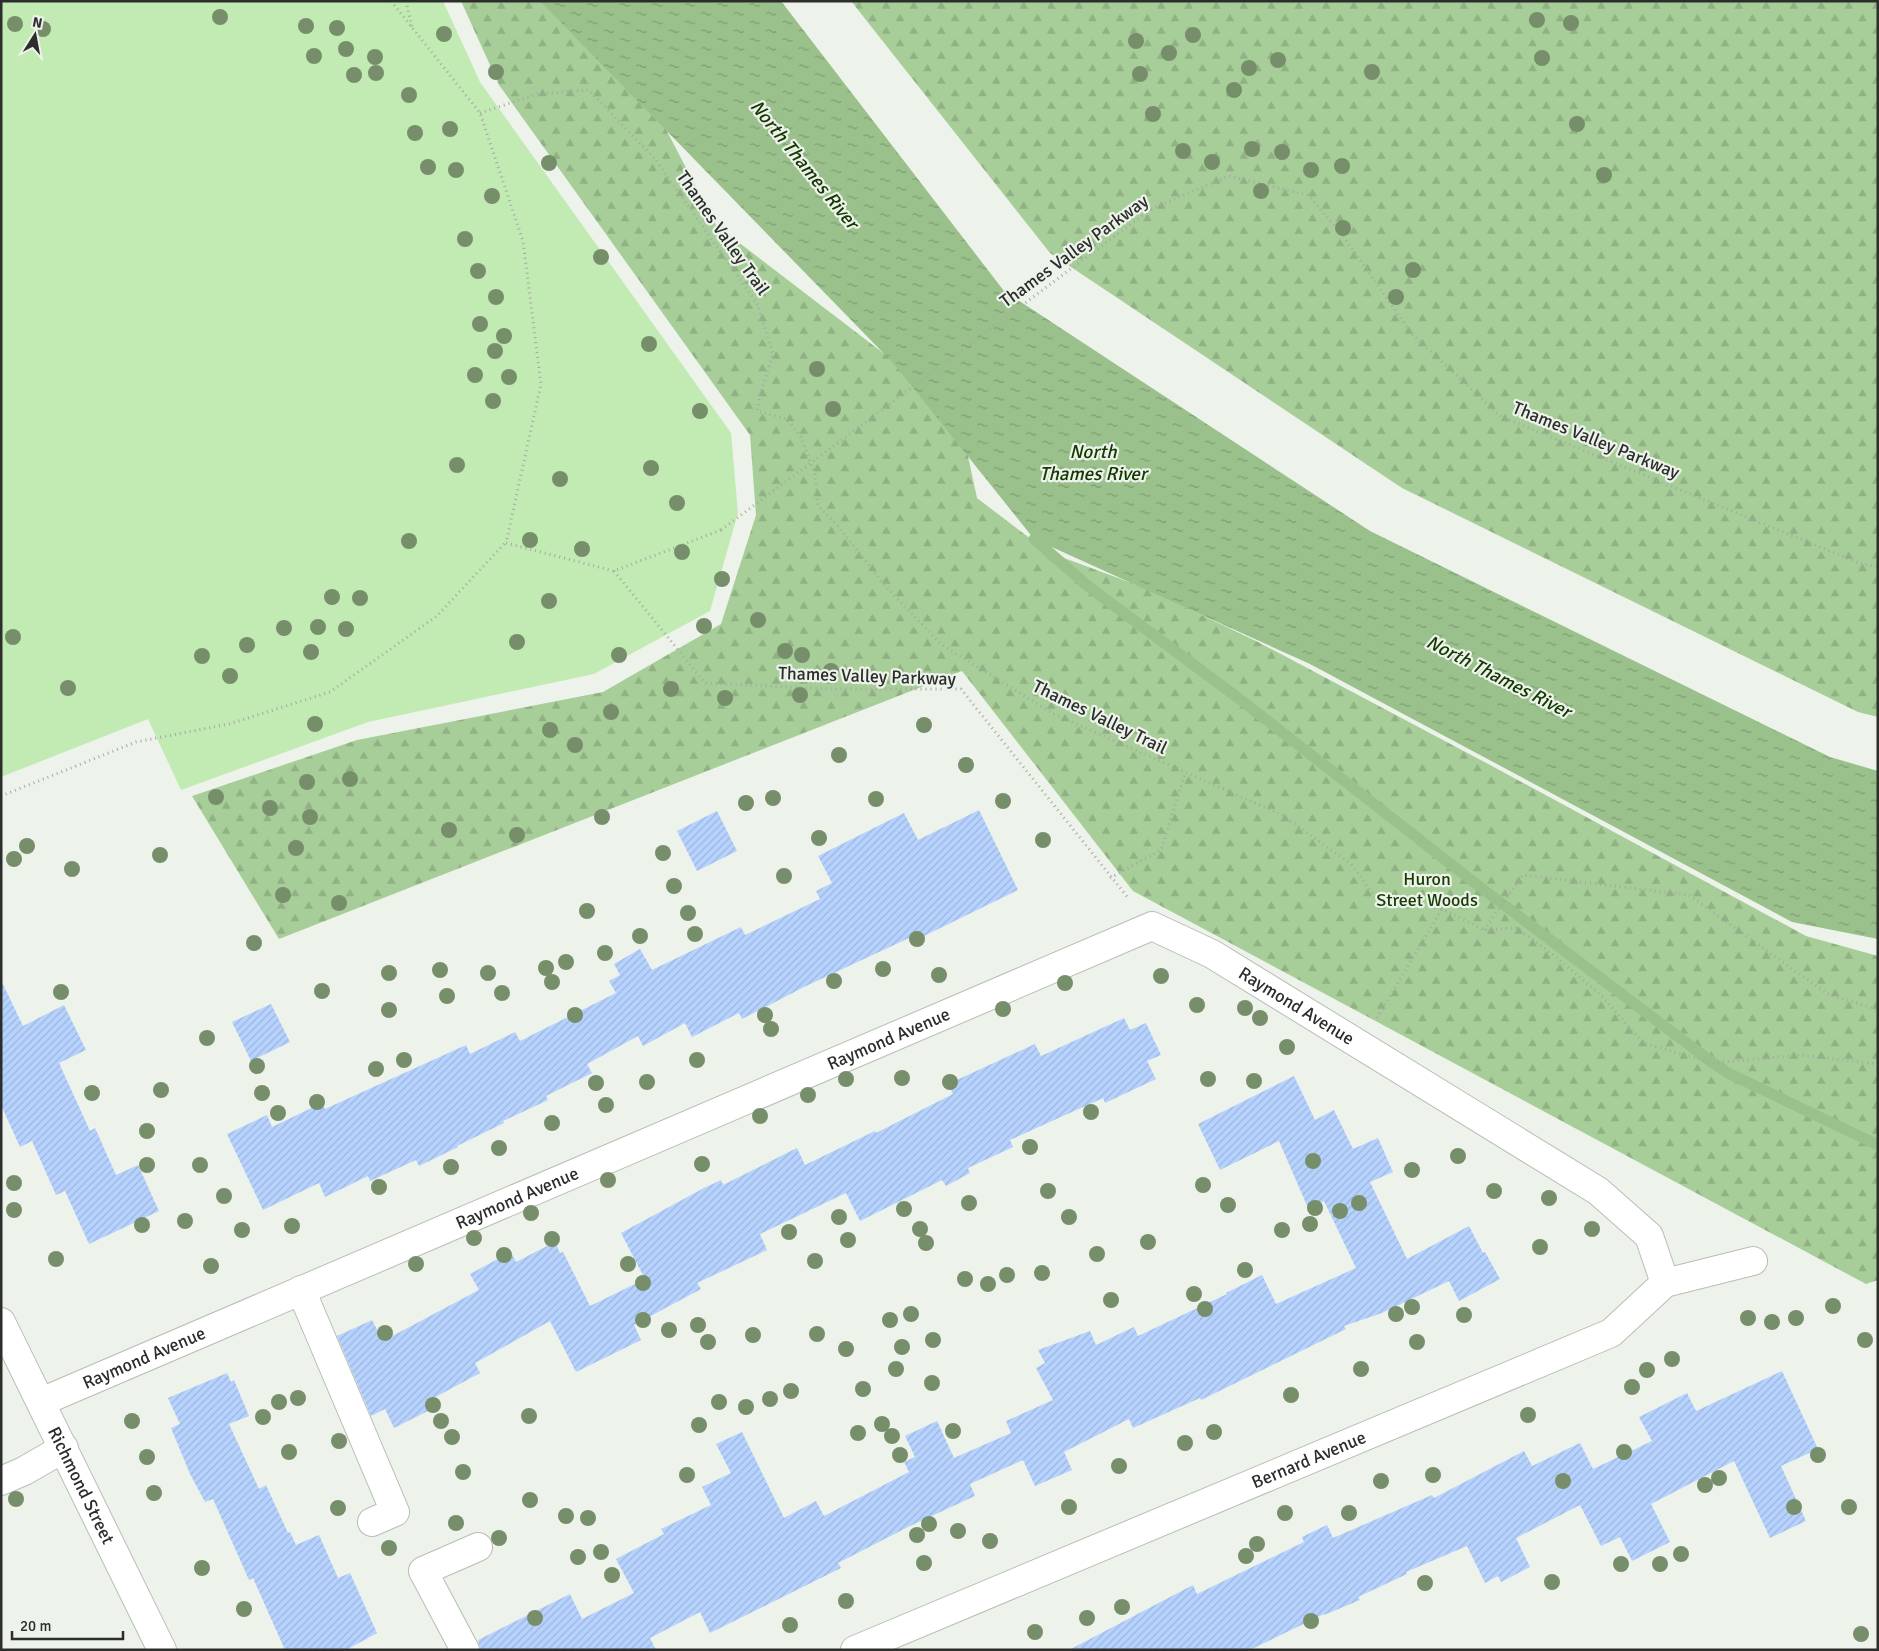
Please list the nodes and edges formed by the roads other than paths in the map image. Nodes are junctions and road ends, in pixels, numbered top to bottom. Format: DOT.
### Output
graph roads {
  1 [pos="1753,1261"];
  2 [pos="1665,1283"];
  3 [pos="301,1290"];
  4 [pos="1,1322"];
  5 [pos="41,1402"];
  6 [pos="64,1448"];
  7 [pos="1,1481"];
  8 [pos="372,1522"];
  9 [pos="478,1547"];
  10 [pos="162,1650"];
  11 [pos="464,1650"];
  12 [pos="855,1650"];
  1 -- 2 [label="street, Bernard Avenue"];
  2 -- 3 [label="street, Raymond Avenue"];
  2 -- 12 [label="street, Bernard Avenue"];
  3 -- 5 [label="street, Raymond Avenue"];
  3 -- 8 [label="street"];
  4 -- 5 [label="street, Richmond Street"];
  5 -- 6 [label="street, Richmond Street"];
  6 -- 7 [label="street"];
  6 -- 10 [label="street, Richmond Street"];
  9 -- 11 [label="street"];
}
